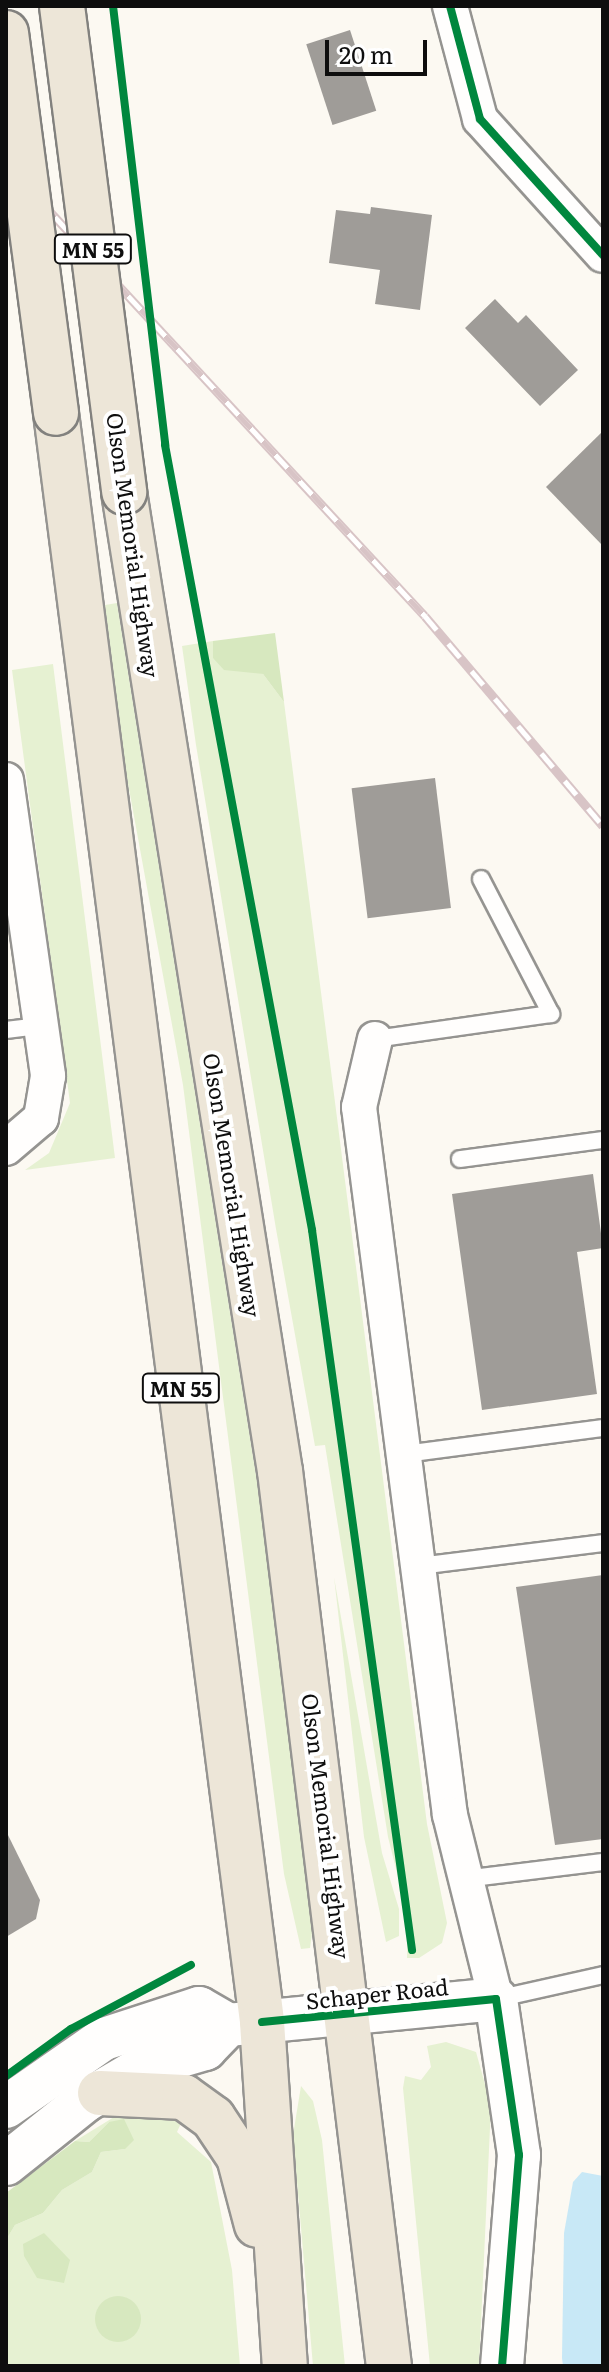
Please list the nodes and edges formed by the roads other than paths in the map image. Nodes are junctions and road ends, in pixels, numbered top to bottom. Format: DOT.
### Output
graph roads {
  1 [pos="62,6"];
  2 [pos="450,6"];
  3 [pos="6,33"];
  4 [pos="603,255"];
  5 [pos="6,780"];
  6 [pos="481,879"];
  7 [pos="40,1026"];
  8 [pos="6,1030"];
  9 [pos="375,1039"];
  10 [pos="19,1140"];
  11 [pos="603,1140"];
  12 [pos="460,1159"];
  13 [pos="603,1428"];
  14 [pos="405,1454"];
  15 [pos="603,1543"];
  16 [pos="419,1566"];
  17 [pos="603,1862"];
  18 [pos="463,1879"];
  19 [pos="603,1975"];
  20 [pos="496,1999"];
  21 [pos="350,2014"];
  22 [pos="245,2023"];
  23 [pos="100,2093"];
  24 [pos="6,2107"];
  25 [pos="6,2164"];
  26 [pos="284,2351"];
  27 [pos="389,2366"];
  28 [pos="502,2366"];
  1 -- 21 [label="main road, Olson Memorial Highway / MN 55, bridge"];
  2 -- 4 [label="street"];
  3 -- 22 [label="main road, MN 55, bridge"];
  5 -- 7 [label="street"];
  6 -- 9 [label="lane"];
  7 -- 8 [label="lane"];
  7 -- 10 [label="street"];
  9 -- 14 [label="street"];
  11 -- 12 [label="lane"];
  13 -- 14 [label="lane"];
  14 -- 16 [label="street"];
  15 -- 16 [label="lane"];
  16 -- 18 [label="street"];
  17 -- 18 [label="lane"];
  18 -- 20 [label="street"];
  19 -- 20 [label="lane"];
  20 -- 21 [label="street, Schaper Road"];
  20 -- 28 [label="street"];
  21 -- 22 [label="street, Schaper Road"];
  21 -- 27 [label="main road, Olson Memorial Highway / MN 55"];
  22 -- 23 [label="street"];
  22 -- 24 [label="street, Schaper Road"];
  22 -- 26 [label="main road, MN 55"];
  23 -- 25 [label="street"];
  23 -- 26 [label="main road"];
}
